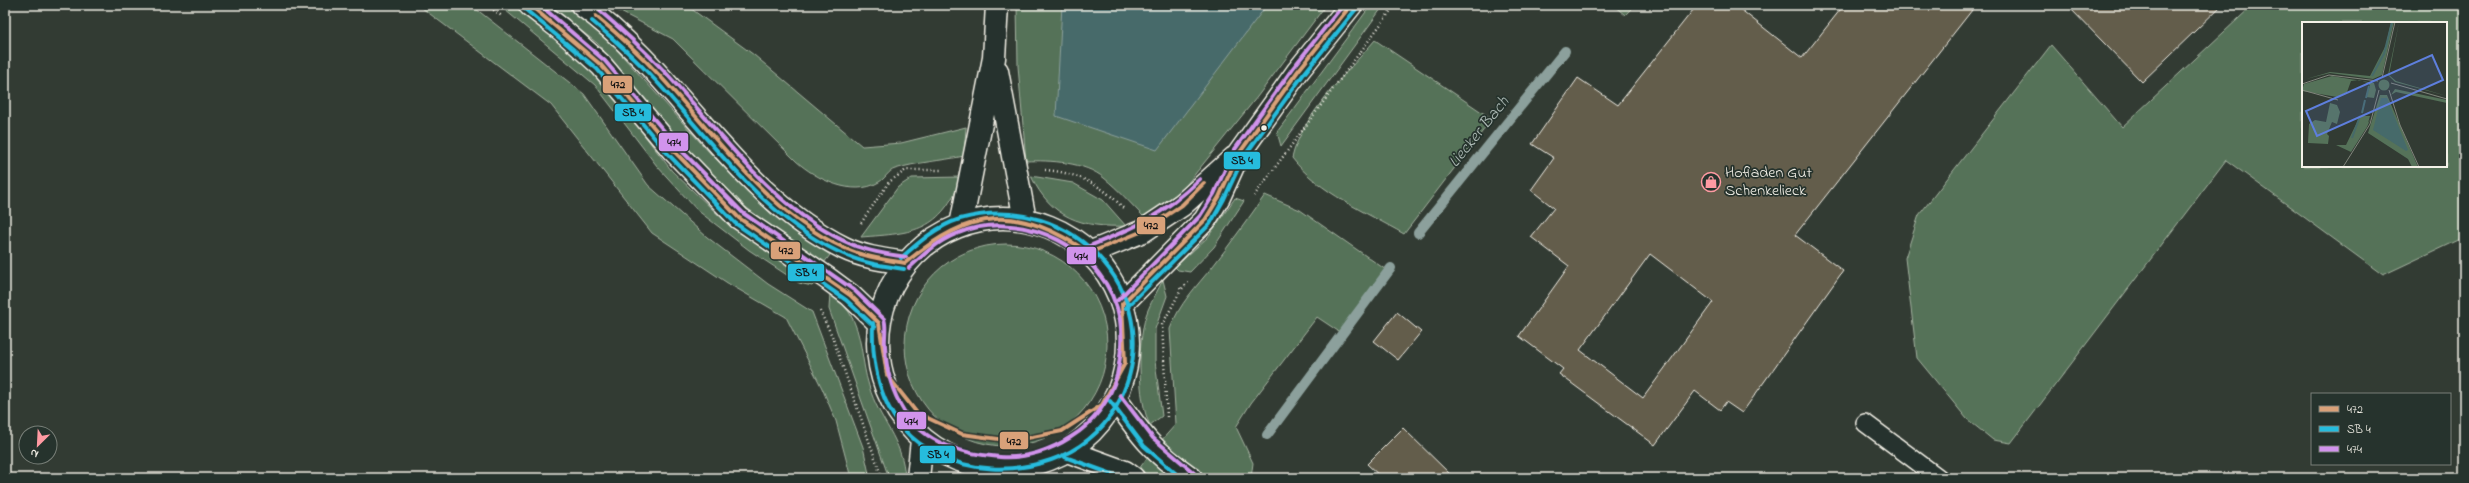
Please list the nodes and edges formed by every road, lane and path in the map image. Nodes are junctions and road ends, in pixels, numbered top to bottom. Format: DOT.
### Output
graph roads {
  1 [pos="530,5"];
  2 [pos="582,5"];
  3 [pos="997,5"];
  4 [pos="1351,5"];
  5 [pos="1395,5"];
  6 [pos="994,58"];
  7 [pos="1238,155"];
  8 [pos="1015,168"];
  9 [pos="974,169"];
  10 [pos="1252,199"];
  11 [pos="1025,220"];
  12 [pos="961,225"];
  13 [pos="1143,231"];
  14 [pos="844,248"];
  15 [pos="1089,252"];
  16 [pos="905,263"];
  17 [pos="1162,264"];
  18 [pos="1191,279"];
  19 [pos="1181,290"];
  20 [pos="1122,304"];
  21 [pos="879,323"];
  22 [pos="1115,398"];
  23 [pos="1865,423"];
  24 [pos="922,440"];
  25 [pos="1147,443"];
  26 [pos="1066,451"];
  27 [pos="978,472"];
  28 [pos="918,478"];
  29 [pos="1133,478"];
  30 [pos="1191,478"];
  31 [pos="1939,478"];
  1 -- 21 [label="main road"];
  2 -- 14 [label="main road"];
  3 -- 6 [label="main road"];
  4 -- 7 [label="main road"];
  5 -- 10 [label="path"];
  6 -- 8 [label="main road"];
  6 -- 9 [label="main road"];
  7 -- 13 [label="main road"];
  7 -- 17 [label="main road"];
  8 -- 11 [label="main road"];
  8 -- 13 [label="path"];
  9 -- 12 [label="main road"];
  9 -- 14 [label="path"];
  11 -- 12 [label="main road"];
  11 -- 15 [label="main road"];
  12 -- 16 [label="main road"];
  13 -- 15 [label="main road"];
  14 -- 16 [label="main road"];
  15 -- 20 [label="main road"];
  16 -- 21 [label="main road"];
  17 -- 19 [label="path"];
  17 -- 20 [label="main road"];
  18 -- 19 [label="path"];
  19 -- 25 [label="path"];
  20 -- 22 [label="main road"];
  21 -- 24 [label="main road"];
  22 -- 25 [label="main road"];
  22 -- 26 [label="main road"];
  23 -- 31 [label="lane"];
  24 -- 27 [label="main road"];
  24 -- 28 [label="main road"];
  25 -- 30 [label="main road"];
  26 -- 27 [label="main road"];
  26 -- 29 [label="main road"];
}
